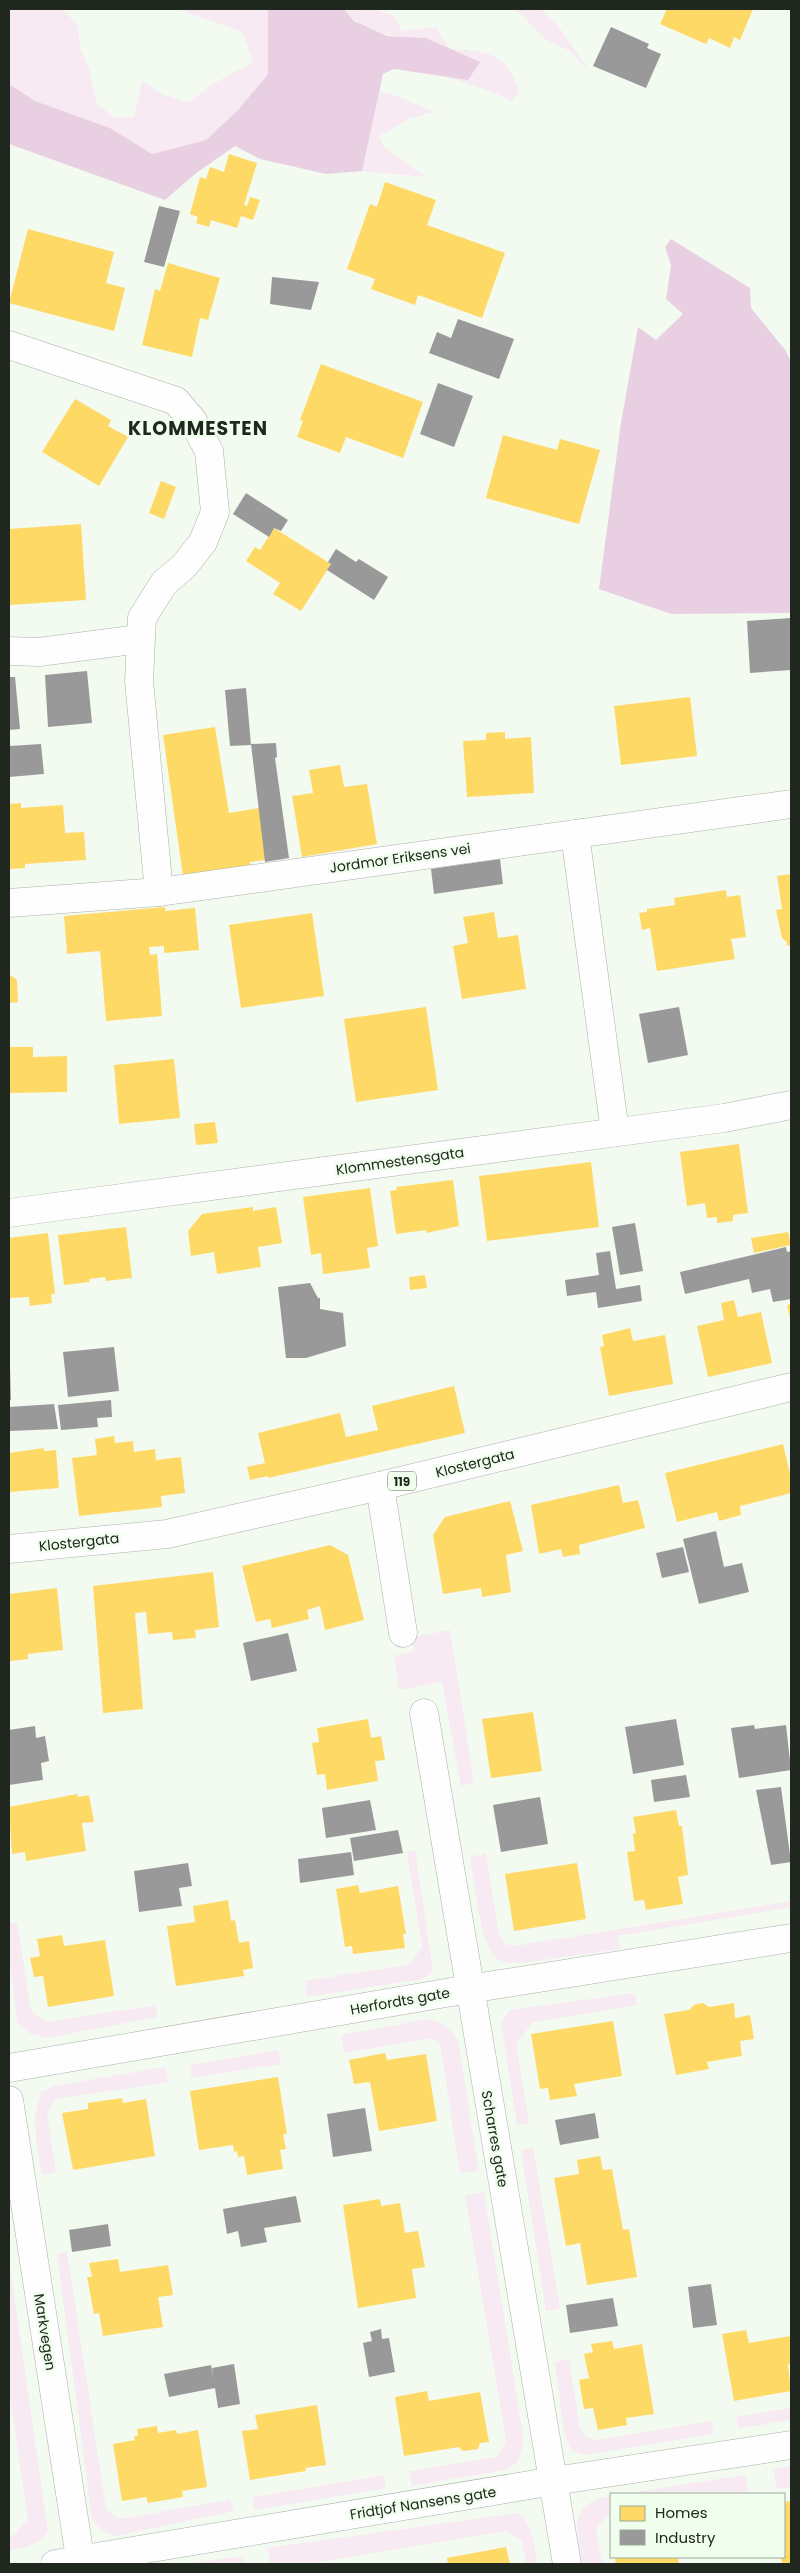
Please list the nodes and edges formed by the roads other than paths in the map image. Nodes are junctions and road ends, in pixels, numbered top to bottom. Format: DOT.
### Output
graph roads {
  1 [pos="9,345"];
  2 [pos="140,639"];
  3 [pos="9,651"];
  4 [pos="791,804"];
  5 [pos="575,834"];
  6 [pos="159,892"];
  7 [pos="9,903"];
  8 [pos="791,1104"];
  9 [pos="615,1132"];
  10 [pos="9,1213"];
  11 [pos="791,1386"];
  12 [pos="380,1486"];
  13 [pos="9,1549"];
  14 [pos="403,1633"];
  15 [pos="424,1714"];
  16 [pos="791,1938"];
  17 [pos="469,1989"];
  18 [pos="9,2068"];
  19 [pos="9,2100"];
  20 [pos="791,2445"];
  21 [pos="554,2481"];
  22 [pos="72,2563"];
  23 [pos="567,2564"];
  1 -- 2 [label="street"];
  2 -- 3 [label="street"];
  2 -- 6 [label="street"];
  4 -- 5 [label="street, Jordmor Eriksens vei"];
  5 -- 6 [label="street, Jordmor Eriksens vei"];
  5 -- 9 [label="street"];
  6 -- 7 [label="street, Jordmor Eriksens vei"];
  8 -- 9 [label="street, Klommestensgata"];
  9 -- 10 [label="street, Klommestensgata"];
  11 -- 12 [label="street, Klostergata / 119"];
  12 -- 13 [label="street, Klostergata / 119"];
  12 -- 14 [label="street"];
  15 -- 17 [label="street, Scharres gate"];
  16 -- 17 [label="street, Herfordts gate"];
  17 -- 18 [label="street, Herfordts gate"];
  17 -- 21 [label="street, Scharres gate"];
  19 -- 22 [label="street, Markvegen"];
  20 -- 21 [label="street, Fridtjof Nansens gate"];
  21 -- 22 [label="street, Fridtjof Nansens gate"];
  21 -- 23 [label="street, Scharres gate"];
}
